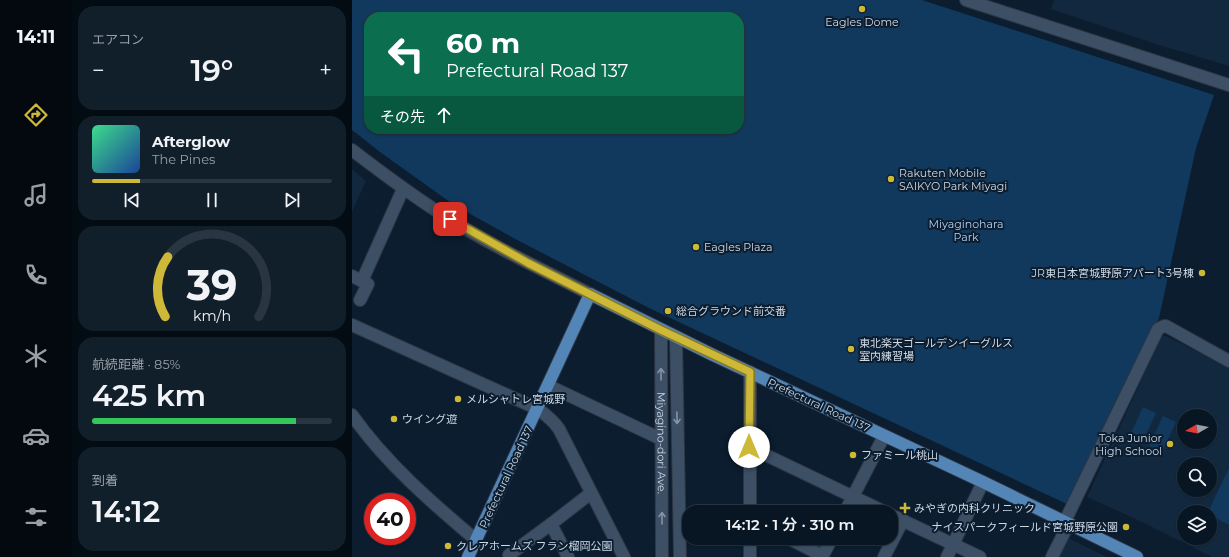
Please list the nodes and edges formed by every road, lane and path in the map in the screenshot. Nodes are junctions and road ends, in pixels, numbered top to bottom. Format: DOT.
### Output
graph roads {
  1 [pos="966,0"];
  2 [pos="1229,85"];
  3 [pos="352,150"];
  4 [pos="403,189"];
  5 [pos="357,279"];
  6 [pos="590,294"];
  7 [pos="360,300"];
  8 [pos="352,325"];
  9 [pos="661,330"];
  10 [pos="676,337"];
  11 [pos="1228,359"];
  12 [pos="750,372"];
  13 [pos="549,386"];
  14 [pos="538,409"];
  15 [pos="352,415"];
  16 [pos="884,436"];
  17 [pos="661,439"];
  18 [pos="749,447"];
  19 [pos="984,482"];
  20 [pos="591,493"];
  21 [pos="853,497"];
  22 [pos="683,505"];
  23 [pos="750,505"];
  24 [pos="849,505"];
  25 [pos="870,505"];
  26 [pos="898,518"];
  27 [pos="903,520"];
  28 [pos="1067,522"];
  29 [pos="551,524"];
  30 [pos="682,538"];
  31 [pos="476,540"];
  32 [pos="954,544"];
  33 [pos="750,545"];
  34 [pos="802,545"];
  35 [pos="828,545"];
  36 [pos="823,556"];
  37 [pos="468,557"];
  38 [pos="510,557"];
  39 [pos="568,557"];
  40 [pos="624,557"];
  41 [pos="662,557"];
  42 [pos="680,557"];
  43 [pos="750,557"];
  44 [pos="884,557"];
  45 [pos="947,557"];
  46 [pos="980,557"];
  47 [pos="1052,557"];
  48 [pos="1137,557"];
  1 -- 2 [label="street"];
  3 -- 4 [label="street"];
  4 -- 5 [label="street"];
  4 -- 6 [label="street"];
  5 -- 7 [label="street"];
  6 -- 9 [label="main road, Prefectural Road 137"];
  6 -- 13 [label="main road, Prefectural Road 137"];
  8 -- 14 [label="street"];
  9 -- 10 [label="main road, Prefectural Road 137"];
  17 -- 9 [label="street, Miyagino-dori Ave., one-way"];
  10 -- 12 [label="main road, Prefectural Road 137"];
  10 -- 22 [label="street, Miyagino-dori Ave., one-way"];
  11 -- 28 [label="street"];
  12 -- 16 [label="main road, Prefectural Road 137"];
  12 -- 18 [label="street"];
  13 -- 14 [label="main road, Prefectural Road 137"];
  13 -- 17 [label="street"];
  14 -- 20 [label="street"];
  14 -- 31 [label="main road, Prefectural Road 137"];
  15 -- 31 [label="street"];
  16 -- 19 [label="main road, Prefectural Road 137"];
  16 -- 21 [label="street"];
  41 -- 17 [label="street, Miyagino-dori Ave., one-way"];
  18 -- 21 [label="street"];
  18 -- 23 [label="street"];
  19 -- 28 [label="main road, Prefectural Road 137"];
  19 -- 32 [label="street"];
  20 -- 29 [label="street"];
  20 -- 40 [label="street"];
  21 -- 24 [label="street"];
  21 -- 25 [label="street"];
  26 -- 27 [label="street"];
  27 -- 32 [label="street"];
  27 -- 44 [label="street"];
  28 -- 47 [label="street"];
  28 -- 48 [label="main road, Prefectural Road 137"];
  29 -- 38 [label="street"];
  29 -- 39 [label="street"];
  30 -- 42 [label="street, Miyagino-dori Ave."];
  31 -- 37 [label="main road, Prefectural Road 137"];
  32 -- 45 [label="street"];
  32 -- 46 [label="street"];
  33 -- 43 [label="street"];
  34 -- 36 [label="street"];
  35 -- 36 [label="street"];
}
